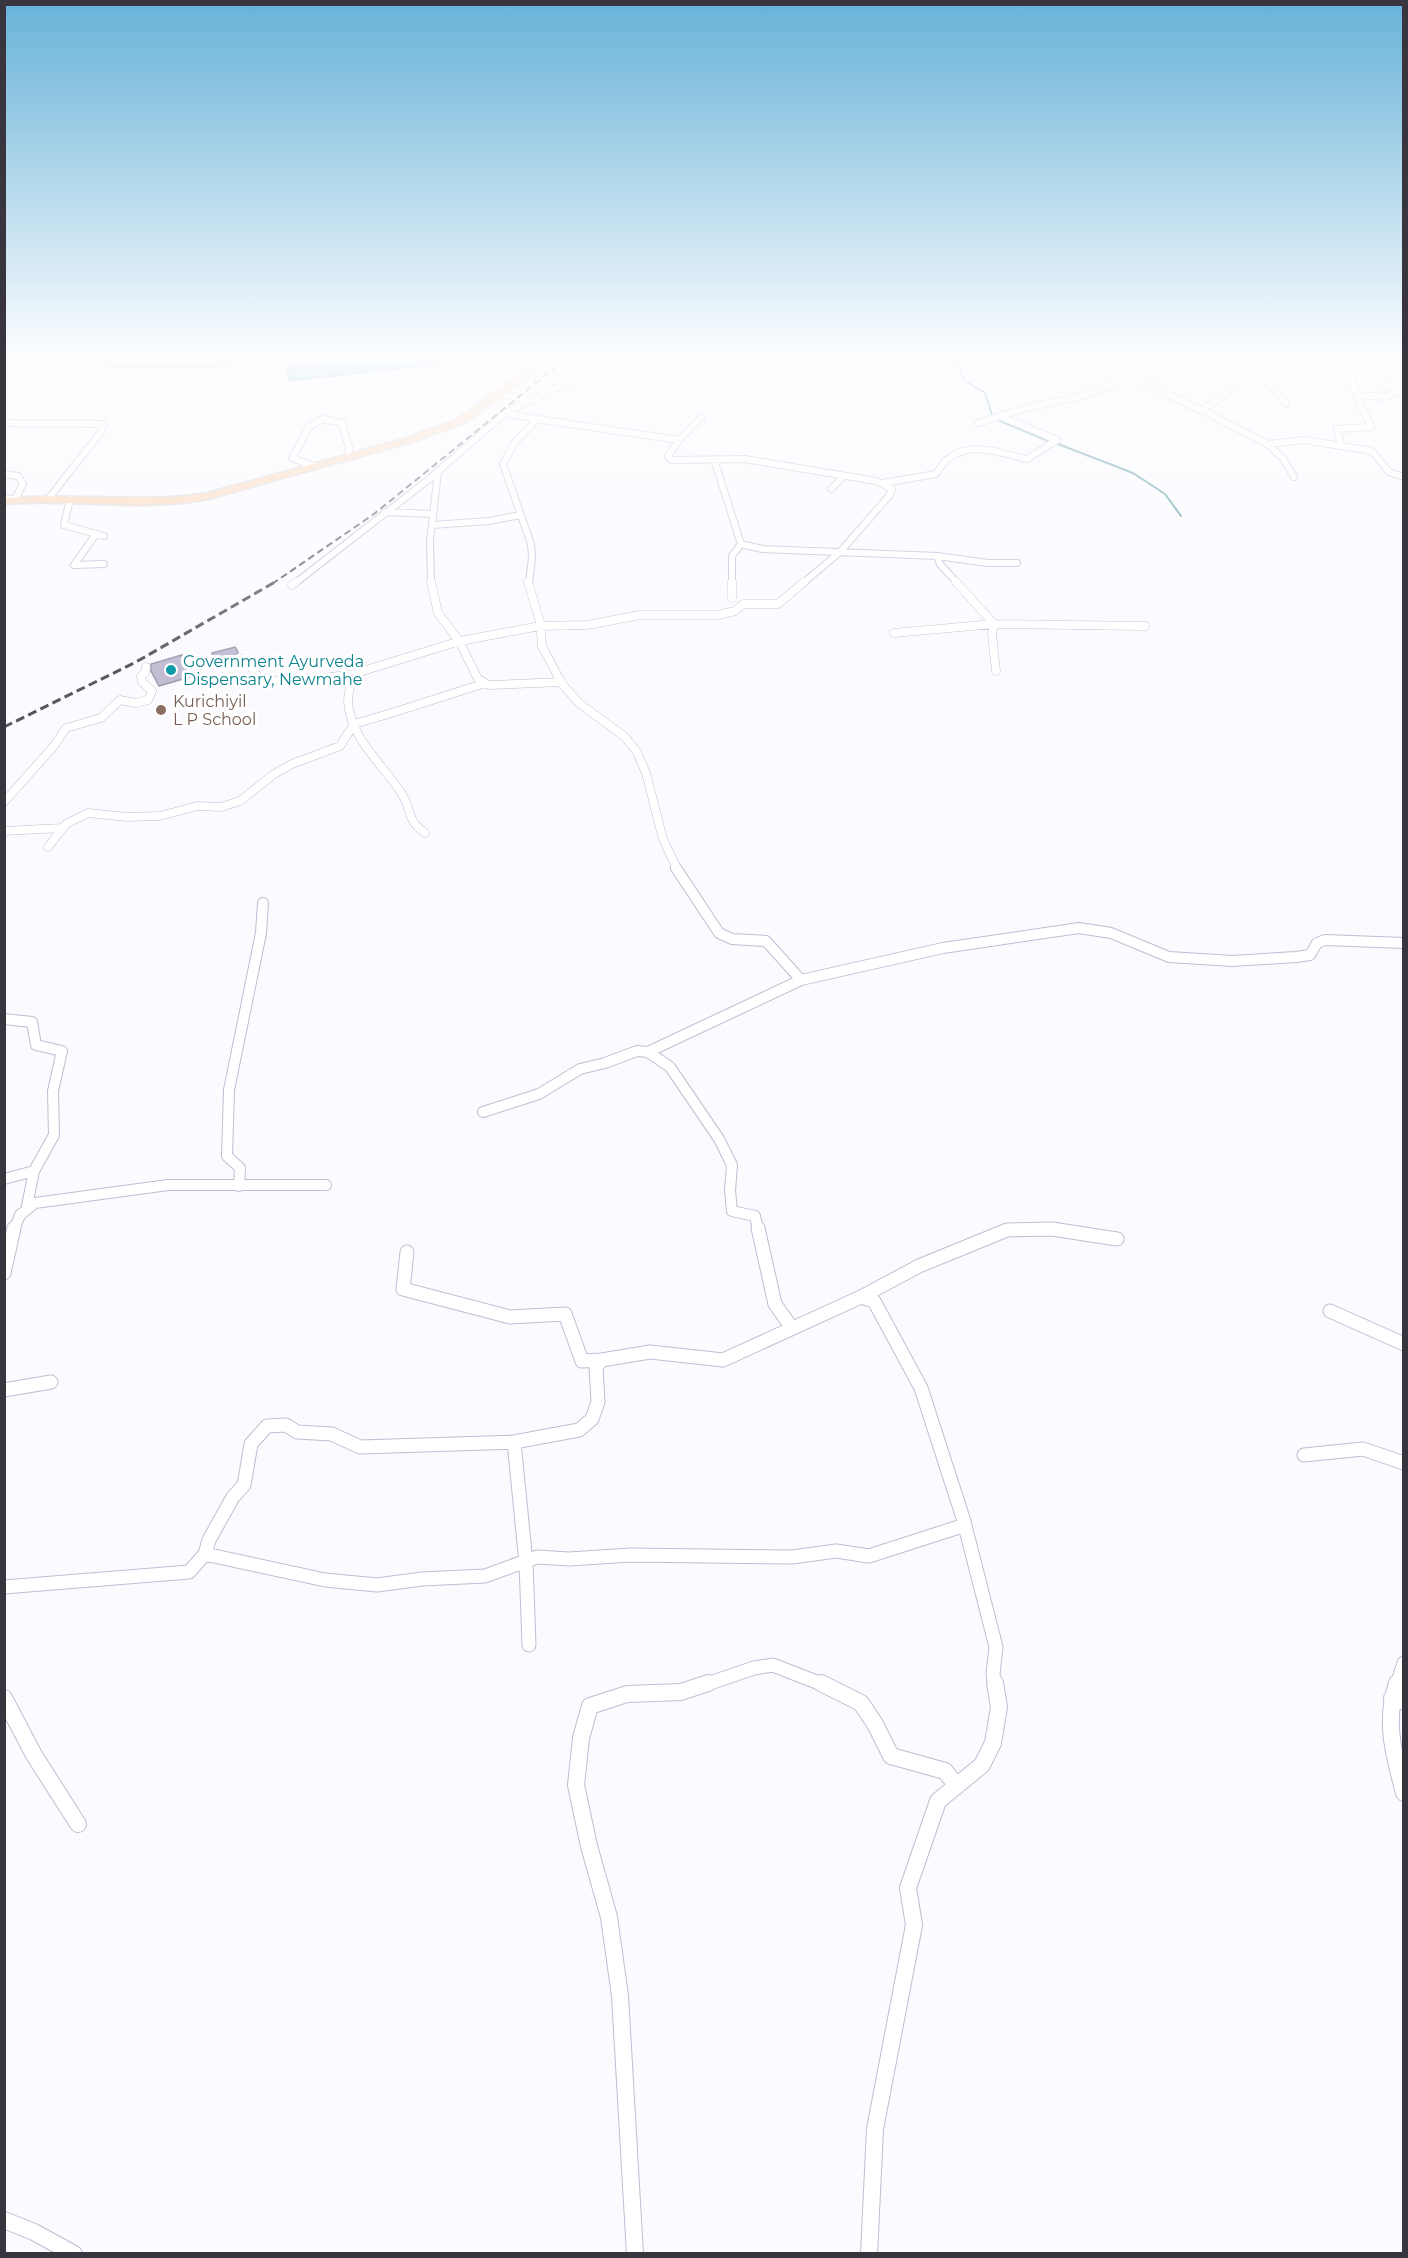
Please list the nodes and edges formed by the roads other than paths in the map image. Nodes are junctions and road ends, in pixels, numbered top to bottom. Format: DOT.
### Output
graph roads {
  1 [pos="77,462"];
  2 [pos="304,462"];
  3 [pos="328,462"];
  4 [pos="449,462"];
  5 [pos="503,462"];
  6 [pos="715,462"];
  7 [pos="764,462"];
  8 [pos="943,462"];
  9 [pos="1286,462"];
  10 [pos="1381,462"];
  11 [pos="314,466"];
  12 [pos="438,472"];
  13 [pos="4,474"];
  14 [pos="843,477"];
  15 [pos="1294,477"];
  16 [pos="1404,477"];
  17 [pos="882,483"];
  18 [pos="831,489"];
  19 [pos="49,498"];
  20 [pos="8,499"];
  21 [pos="70,499"];
  22 [pos="385,512"];
  23 [pos="433,514"];
  24 [pos="520,515"];
  25 [pos="432,525"];
  26 [pos="741,544"];
  27 [pos="840,552"];
  28 [pos="937,556"];
  29 [pos="1017,563"];
  30 [pos="104,564"];
  31 [pos="292,585"];
  32 [pos="732,598"];
  33 [pos="994,624"];
  34 [pos="540,626"];
  35 [pos="1145,626"];
  36 [pos="894,633"];
  37 [pos="460,641"];
  38 [pos="239,658"];
  39 [pos="146,667"];
  40 [pos="996,671"];
  41 [pos="353,675"];
  42 [pos="562,682"];
  43 [pos="483,684"];
  44 [pos="354,724"];
  45 [pos="4,802"];
  46 [pos="62,828"];
  47 [pos="4,831"];
  48 [pos="425,833"];
  49 [pos="48,847"];
  50 [pos="263,903"];
  51 [pos="1404,943"];
  52 [pos="801,980"];
  53 [pos="4,1019"];
  54 [pos="648,1052"];
  55 [pos="483,1112"];
  56 [pos="34,1172"];
  57 [pos="4,1179"];
  58 [pos="326,1185"];
  59 [pos="239,1186"];
  60 [pos="27,1206"];
  61 [pos="1117,1239"];
  62 [pos="407,1252"];
  63 [pos="4,1273"];
  64 [pos="861,1297"];
  65 [pos="1330,1311"];
  66 [pos="792,1328"];
  67 [pos="1404,1344"];
  68 [pos="602,1360"];
  69 [pos="51,1382"];
  70 [pos="4,1390"];
  71 [pos="513,1442"];
  72 [pos="1304,1455"];
  73 [pos="1404,1463"];
  74 [pos="965,1525"];
  75 [pos="205,1554"];
  76 [pos="526,1563"];
  77 [pos="4,1587"];
  78 [pos="529,1645"];
  79 [pos="1404,1663"];
  80 [pos="4,1698"];
  81 [pos="1398,1700"];
  82 [pos="957,1786"];
  83 [pos="1404,1793"];
  84 [pos="78,1824"];
  85 [pos="4,2220"];
  86 [pos="74,2253"];
  87 [pos="635,2253"];
  88 [pos="869,2253"];
  1 -- 19 [label="street"];
  2 -- 11 [label="street"];
  3 -- 11 [label="main road"];
  4 -- 12 [label="street"];
  5 -- 24 [label="street"];
  6 -- 26 [label="street"];
  7 -- 14 [label="street"];
  8 -- 17 [label="street"];
  9 -- 15 [label="street"];
  10 -- 16 [label="street"];
  11 -- 21 [label="main road"];
  12 -- 22 [label="street"];
  12 -- 23 [label="street"];
  13 -- 20 [label="street"];
  14 -- 17 [label="street"];
  14 -- 18 [label="street"];
  17 -- 27 [label="street"];
  19 -- 20 [label="main road"];
  19 -- 21 [label="main road"];
  21 -- 30 [label="street"];
  22 -- 23 [label="street"];
  22 -- 31 [label="street"];
  23 -- 25 [label="street"];
  24 -- 25 [label="street"];
  24 -- 34 [label="street"];
  25 -- 37 [label="street"];
  26 -- 27 [label="street"];
  26 -- 32 [label="street"];
  27 -- 28 [label="street"];
  27 -- 34 [label="street"];
  28 -- 29 [label="street"];
  28 -- 33 [label="street"];
  33 -- 35 [label="street"];
  33 -- 36 [label="street"];
  33 -- 40 [label="street"];
  34 -- 37 [label="street"];
  34 -- 42 [label="street"];
  37 -- 41 [label="street"];
  37 -- 43 [label="street"];
  38 -- 41 [label="street"];
  39 -- 45 [label="street"];
  41 -- 44 [label="street"];
  42 -- 43 [label="street"];
  42 -- 52 [label="street"];
  43 -- 44 [label="street"];
  44 -- 46 [label="street"];
  44 -- 48 [label="street"];
  46 -- 47 [label="street"];
  46 -- 49 [label="street"];
  50 -- 59 [label="street"];
  51 -- 52 [label="street"];
  52 -- 54 [label="street"];
  53 -- 56 [label="street"];
  54 -- 55 [label="street"];
  54 -- 66 [label="street"];
  56 -- 57 [label="street"];
  56 -- 60 [label="street"];
  58 -- 59 [label="street"];
  59 -- 60 [label="street"];
  60 -- 63 [label="street"];
  61 -- 64 [label="street"];
  62 -- 68 [label="street"];
  64 -- 66 [label="street"];
  64 -- 74 [label="street"];
  65 -- 67 [label="street"];
  66 -- 68 [label="street"];
  68 -- 71 [label="street"];
  69 -- 70 [label="street"];
  71 -- 75 [label="street"];
  71 -- 76 [label="street"];
  72 -- 73 [label="street"];
  74 -- 76 [label="street"];
  74 -- 82 [label="street"];
  75 -- 76 [label="street"];
  75 -- 77 [label="street"];
  76 -- 78 [label="street"];
  79 -- 81 [label="street"];
  80 -- 84 [label="street"];
  81 -- 83 [label="street"];
  82 -- 87 [label="street"];
  82 -- 88 [label="street"];
  85 -- 86 [label="street"];
}
